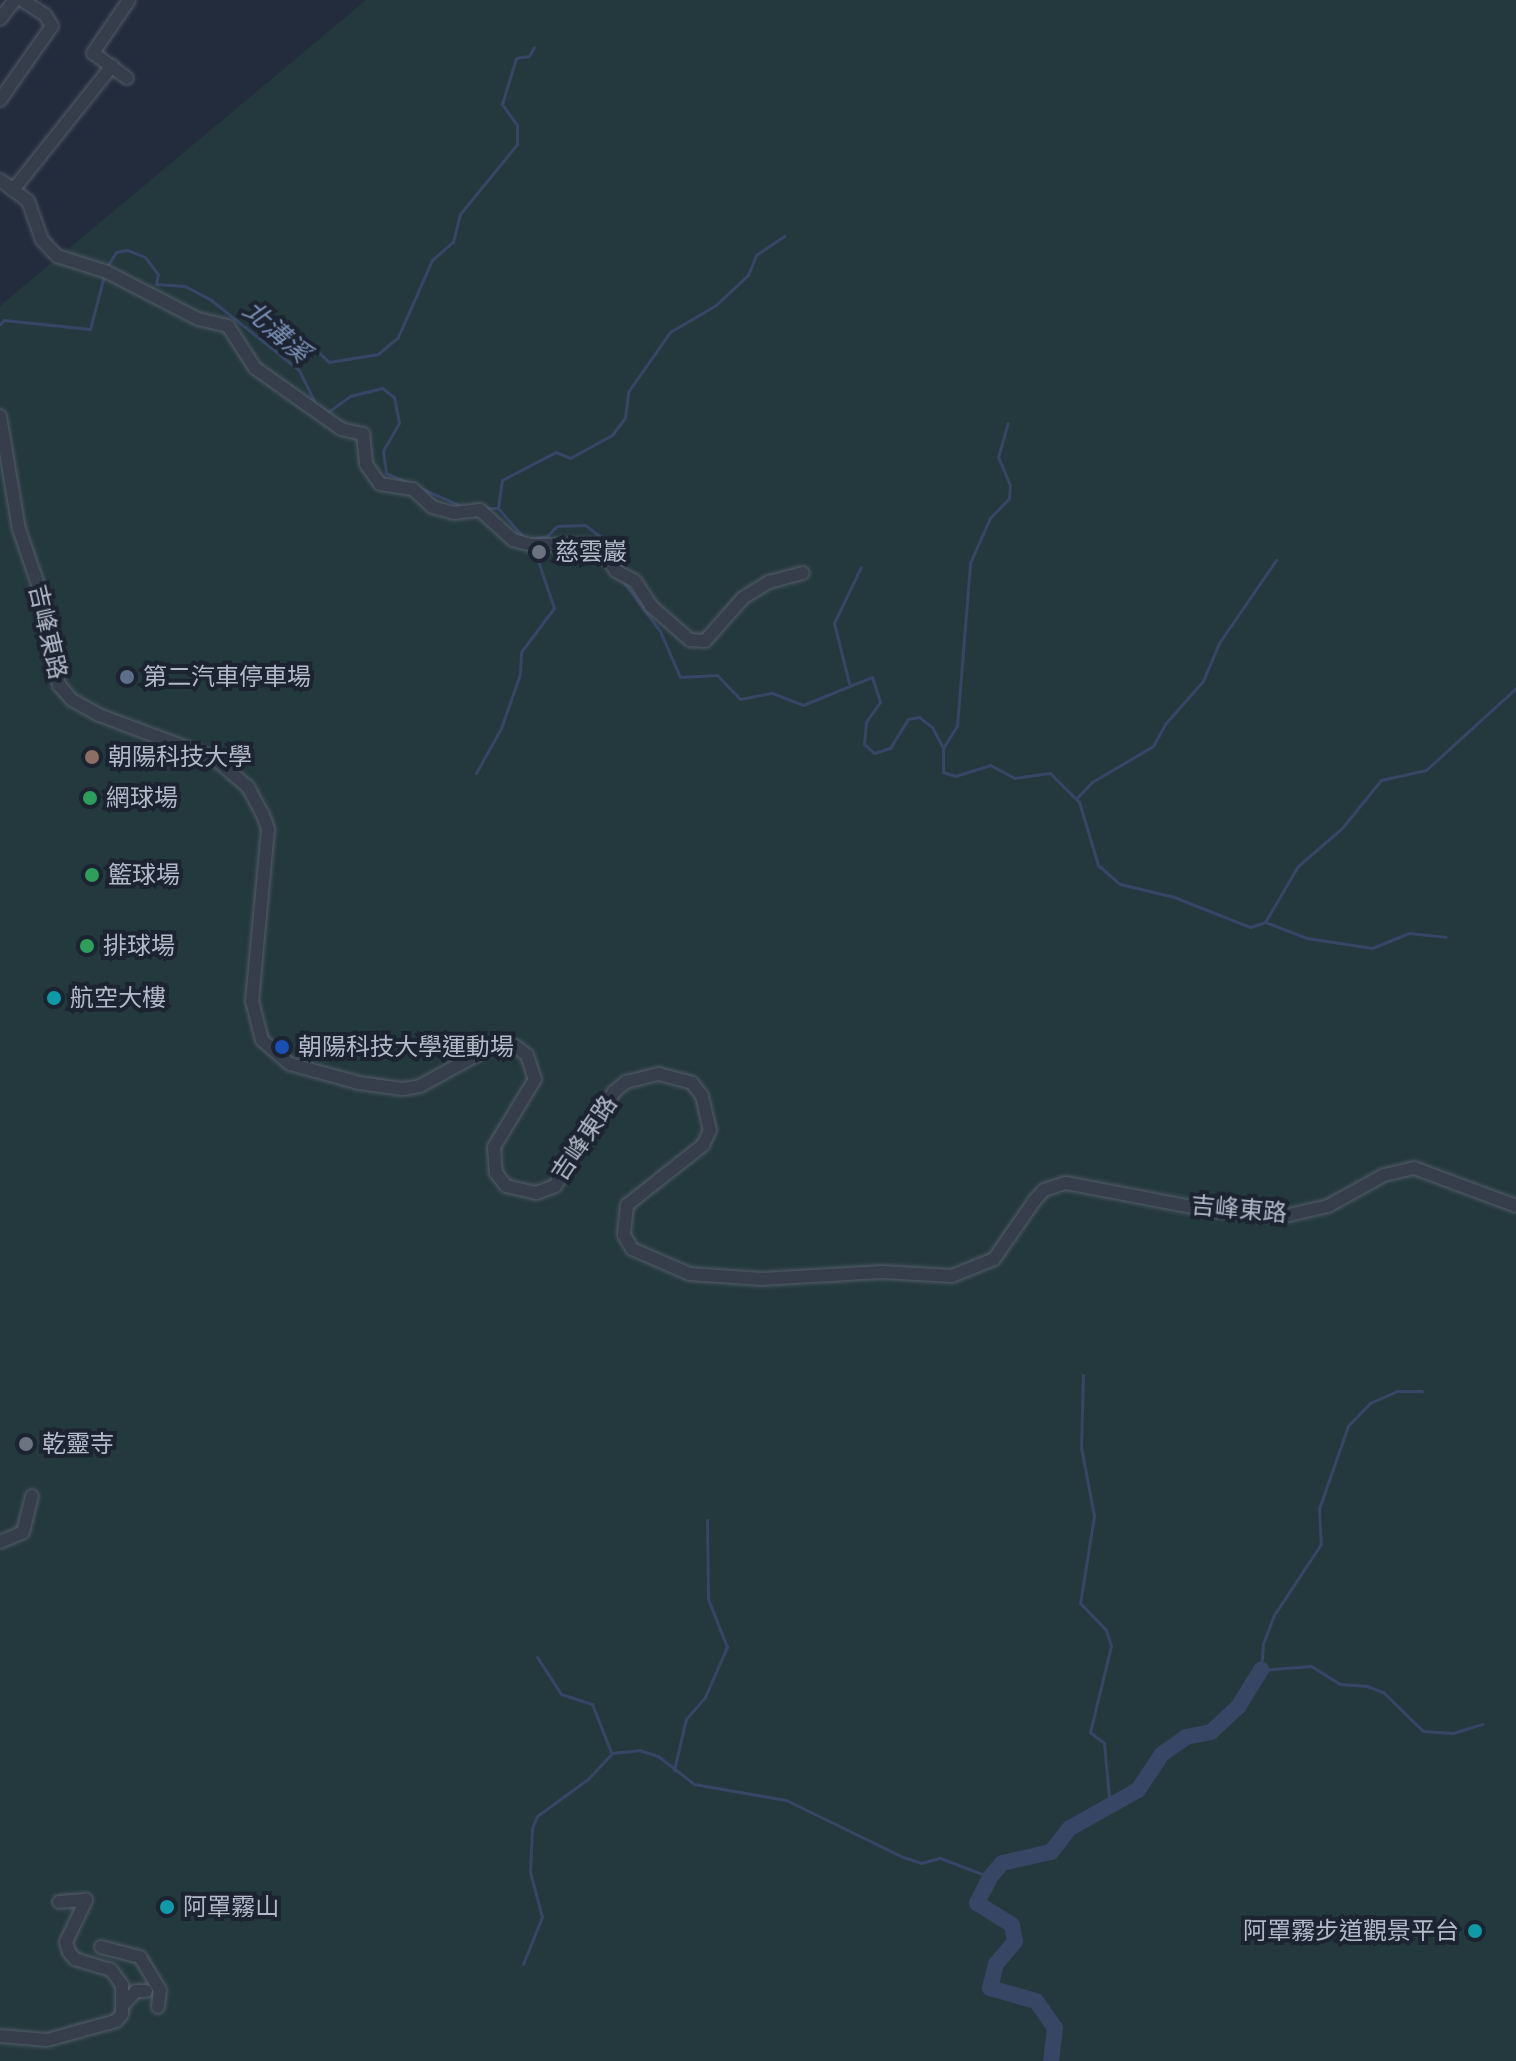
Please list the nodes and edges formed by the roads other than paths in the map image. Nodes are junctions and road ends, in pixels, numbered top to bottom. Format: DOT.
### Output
graph roads {
  1 [pos="15,0"];
  2 [pos="22,0"];
  3 [pos="129,0"];
  4 [pos="0,19"];
  5 [pos="112,66"];
  6 [pos="127,78"];
  7 [pos="0,100"];
  8 [pos="0,180"];
  9 [pos="13,190"];
  10 [pos="0,416"];
  11 [pos="803,573"];
  12 [pos="1516,1206"];
  13 [pos="32,1496"];
  14 [pos="0,1542"];
  15 [pos="59,1902"];
  16 [pos="101,1947"];
  17 [pos="146,1991"];
  18 [pos="123,2005"];
  19 [pos="158,2007"];
  20 [pos="0,2036"];
  1 -- 4 [label="street"];
  2 -- 7 [label="street"];
  3 -- 5 [label="street"];
  5 -- 6 [label="street"];
  5 -- 9 [label="street"];
  8 -- 9 [label="street"];
  9 -- 11 [label="street"];
  10 -- 12 [label="street, 吉峰東路"];
  13 -- 14 [label="street"];
  15 -- 18 [label="street"];
  16 -- 19 [label="street"];
  17 -- 18 [label="street"];
  18 -- 20 [label="street"];
}
